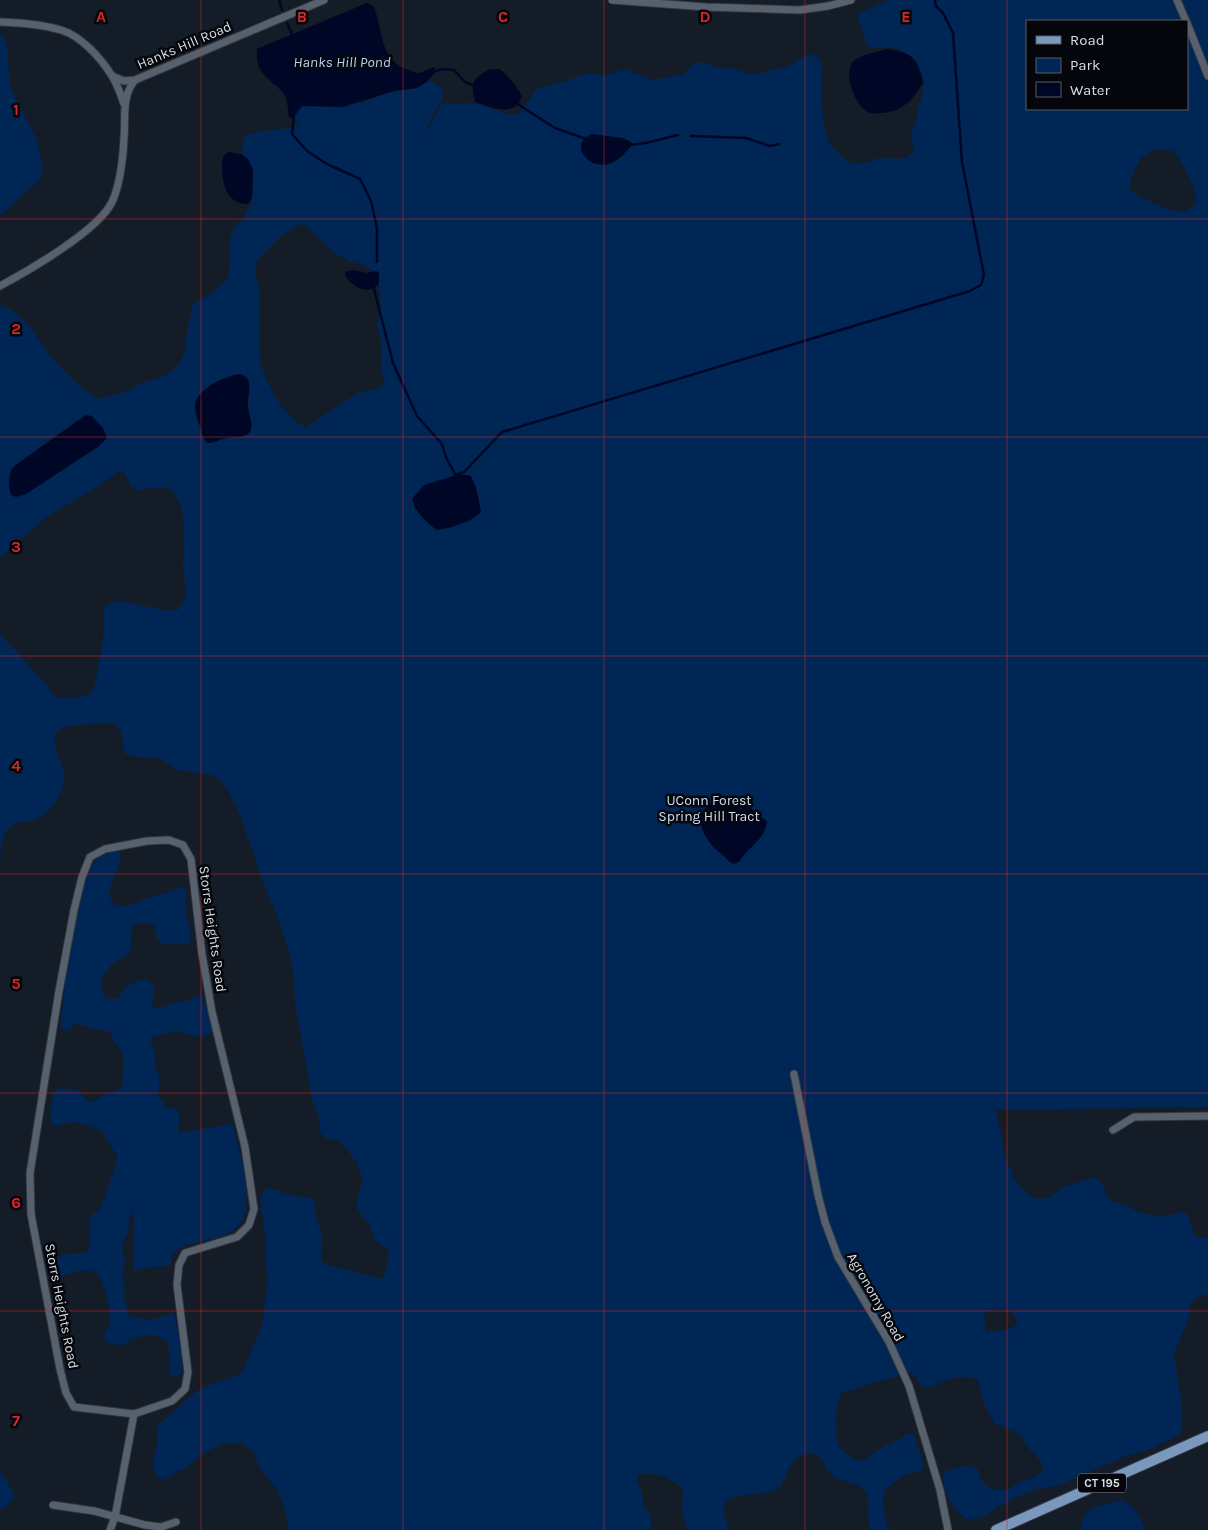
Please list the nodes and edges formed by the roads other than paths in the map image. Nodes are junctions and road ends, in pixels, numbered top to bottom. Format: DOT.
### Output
graph roads {
  1 [pos="324,0"];
  2 [pos="612,0"];
  3 [pos="851,0"];
  4 [pos="1177,0"];
  5 [pos="1185,20"];
  6 [pos="0,22"];
  7 [pos="1188,27"];
  8 [pos="112,76"];
  9 [pos="1208,76"];
  10 [pos="135,80"];
  11 [pos="124,104"];
  12 [pos="0,286"];
  13 [pos="794,1074"];
  14 [pos="1208,1116"];
  15 [pos="1113,1130"];
  16 [pos="134,1414"];
  17 [pos="1208,1436"];
  18 [pos="53,1505"];
  19 [pos="115,1517"];
  20 [pos="176,1522"];
  21 [pos="110,1530"];
  22 [pos="948,1530"];
  23 [pos="996,1530"];
  1 -- 10 [label="street, Hanks Hill Road"];
  2 -- 3 [label="street"];
  4 -- 5 [label="street"];
  6 -- 8 [label="street"];
  7 -- 9 [label="street"];
  8 -- 10 [label="street"];
  8 -- 11 [label="street"];
  10 -- 11 [label="street, Hanks Hill Road"];
  11 -- 12 [label="street, Hanks Hill Road"];
  13 -- 22 [label="street, Agronomy Road"];
  14 -- 15 [label="street"];
  16 -- 16 [label="street, Storrs Heights Road"];
  16 -- 19 [label="street"];
  17 -- 23 [label="main road, CT 195"];
  18 -- 19 [label="street"];
  19 -- 20 [label="street"];
  19 -- 21 [label="street"];
}
